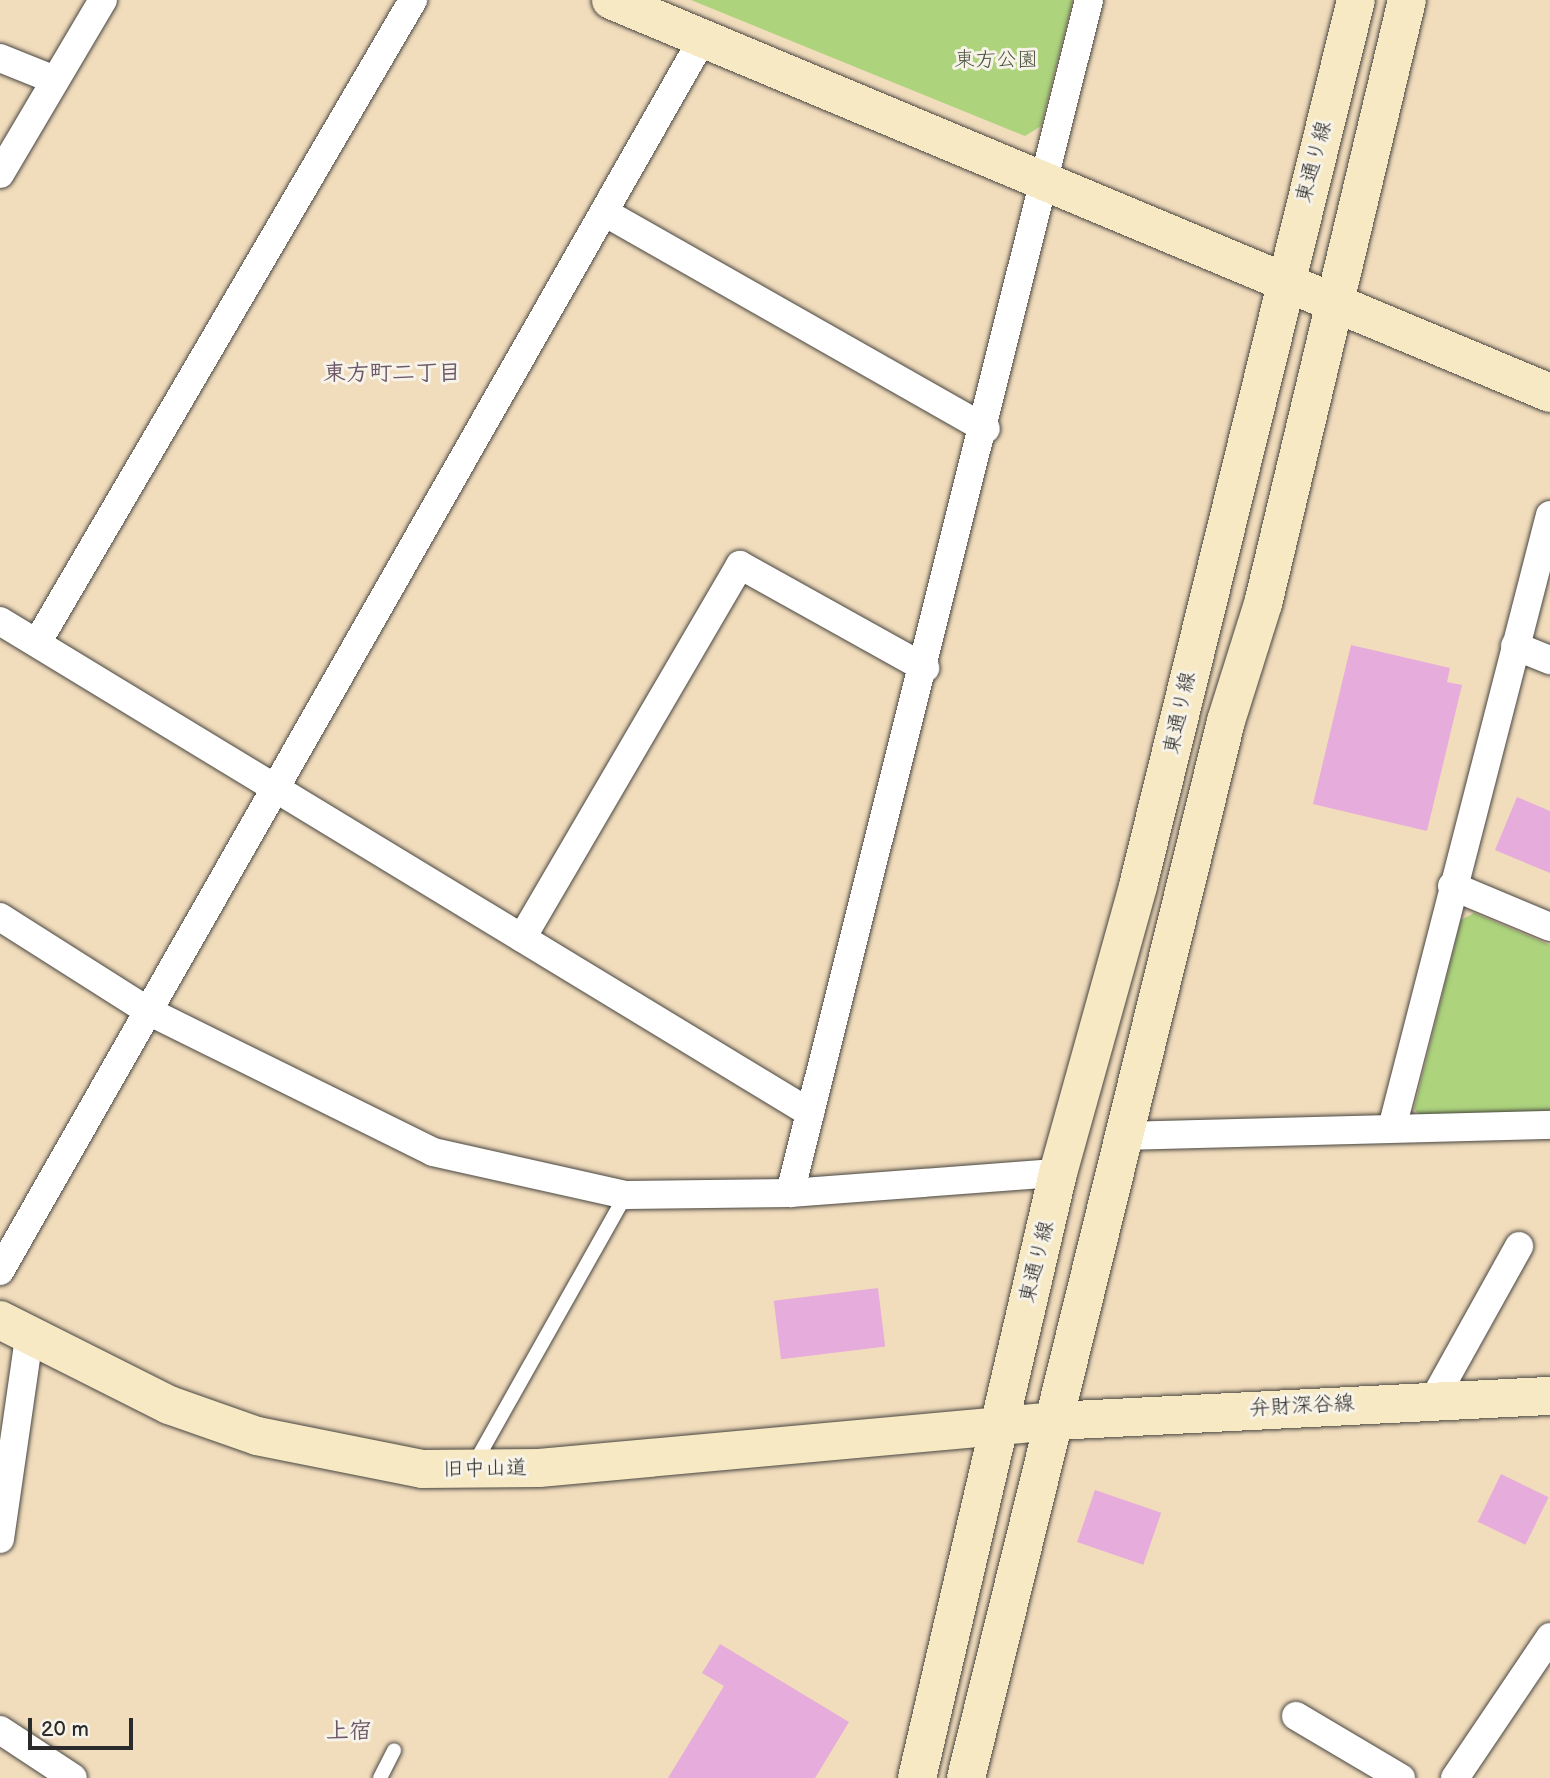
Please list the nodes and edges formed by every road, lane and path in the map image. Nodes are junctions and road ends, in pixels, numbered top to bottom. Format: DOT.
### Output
graph roads {
  1 [pos="103,0"];
  2 [pos="413,0"];
  3 [pos="611,0"];
  4 [pos="1089,0"];
  5 [pos="1356,0"];
  6 [pos="1407,0"];
  7 [pos="703,38"];
  8 [pos="0,58"];
  9 [pos="55,80"];
  10 [pos="0,174"];
  11 [pos="1044,181"];
  12 [pos="604,212"];
  13 [pos="1282,282"];
  14 [pos="1334,304"];
  15 [pos="1550,393"];
  16 [pos="986,429"];
  17 [pos="1550,515"];
  18 [pos="0,621"];
  19 [pos="37,643"];
  20 [pos="1515,646"];
  21 [pos="1550,660"];
  22 [pos="925,668"];
  23 [pos="275,788"];
  24 [pos="1452,886"];
  25 [pos="0,917"];
  26 [pos="1550,926"];
  27 [pos="522,938"];
  28 [pos="148,1011"];
  29 [pos="810,1113"];
  30 [pos="1550,1125"];
  31 [pos="1392,1128"];
  32 [pos="1126,1136"];
  33 [pos="1058,1173"];
  34 [pos="790,1193"];
  35 [pos="626,1195"];
  36 [pos="1519,1246"];
  37 [pos="0,1271"];
  38 [pos="15,1329"];
  39 [pos="1550,1396"];
  40 [pos="1434,1399"];
  41 [pos="1054,1421"];
  42 [pos="997,1425"];
  43 [pos="471,1470"];
  44 [pos="0,1539"];
  45 [pos="1550,1637"];
  46 [pos="1296,1716"];
  47 [pos="0,1730"];
  48 [pos="394,1750"];
  49 [pos="74,1778"];
  50 [pos="380,1778"];
  51 [pos="917,1778"];
  52 [pos="966,1778"];
  53 [pos="1401,1778"];
  54 [pos="1455,1778"];
  1 -- 9 [label="street"];
  2 -- 19 [label="street"];
  3 -- 7 [label="street"];
  4 -- 11 [label="street"];
  5 -- 13 [label="street, 東通り線"];
  6 -- 14 [label="street"];
  7 -- 11 [label="street"];
  7 -- 12 [label="street"];
  8 -- 9 [label="street"];
  9 -- 10 [label="street"];
  11 -- 13 [label="street"];
  11 -- 16 [label="street"];
  12 -- 16 [label="street"];
  12 -- 23 [label="street"];
  13 -- 14 [label="street"];
  13 -- 33 [label="street, 東通り線"];
  14 -- 15 [label="street"];
  14 -- 32 [label="street"];
  16 -- 22 [label="street"];
  17 -- 20 [label="street"];
  18 -- 19 [label="street"];
  19 -- 23 [label="street"];
  20 -- 21 [label="street"];
  20 -- 24 [label="street"];
  22 -- 27 [label="street"];
  22 -- 29 [label="street"];
  23 -- 27 [label="street"];
  23 -- 28 [label="street"];
  24 -- 26 [label="street"];
  24 -- 31 [label="street"];
  25 -- 28 [label="street"];
  27 -- 29 [label="street"];
  28 -- 35 [label="street"];
  28 -- 37 [label="street"];
  29 -- 34 [label="street"];
  30 -- 31 [label="street"];
  31 -- 32 [label="street"];
  32 -- 41 [label="street"];
  33 -- 34 [label="street"];
  33 -- 42 [label="street, 東通り線"];
  34 -- 35 [label="street"];
  35 -- 43 [label="lane"];
  36 -- 40 [label="street"];
  38 -- 43 [label="street, 旧中山道"];
  38 -- 44 [label="street"];
  39 -- 40 [label="street, 弁財深谷線"];
  40 -- 41 [label="street, 弁財深谷線"];
  41 -- 42 [label="street, 弁財深谷線"];
  41 -- 52 [label="street"];
  42 -- 43 [label="street, 旧中山道"];
  42 -- 51 [label="street"];
  45 -- 54 [label="street"];
  46 -- 53 [label="street"];
  47 -- 49 [label="street"];
  48 -- 50 [label="lane"];
}
